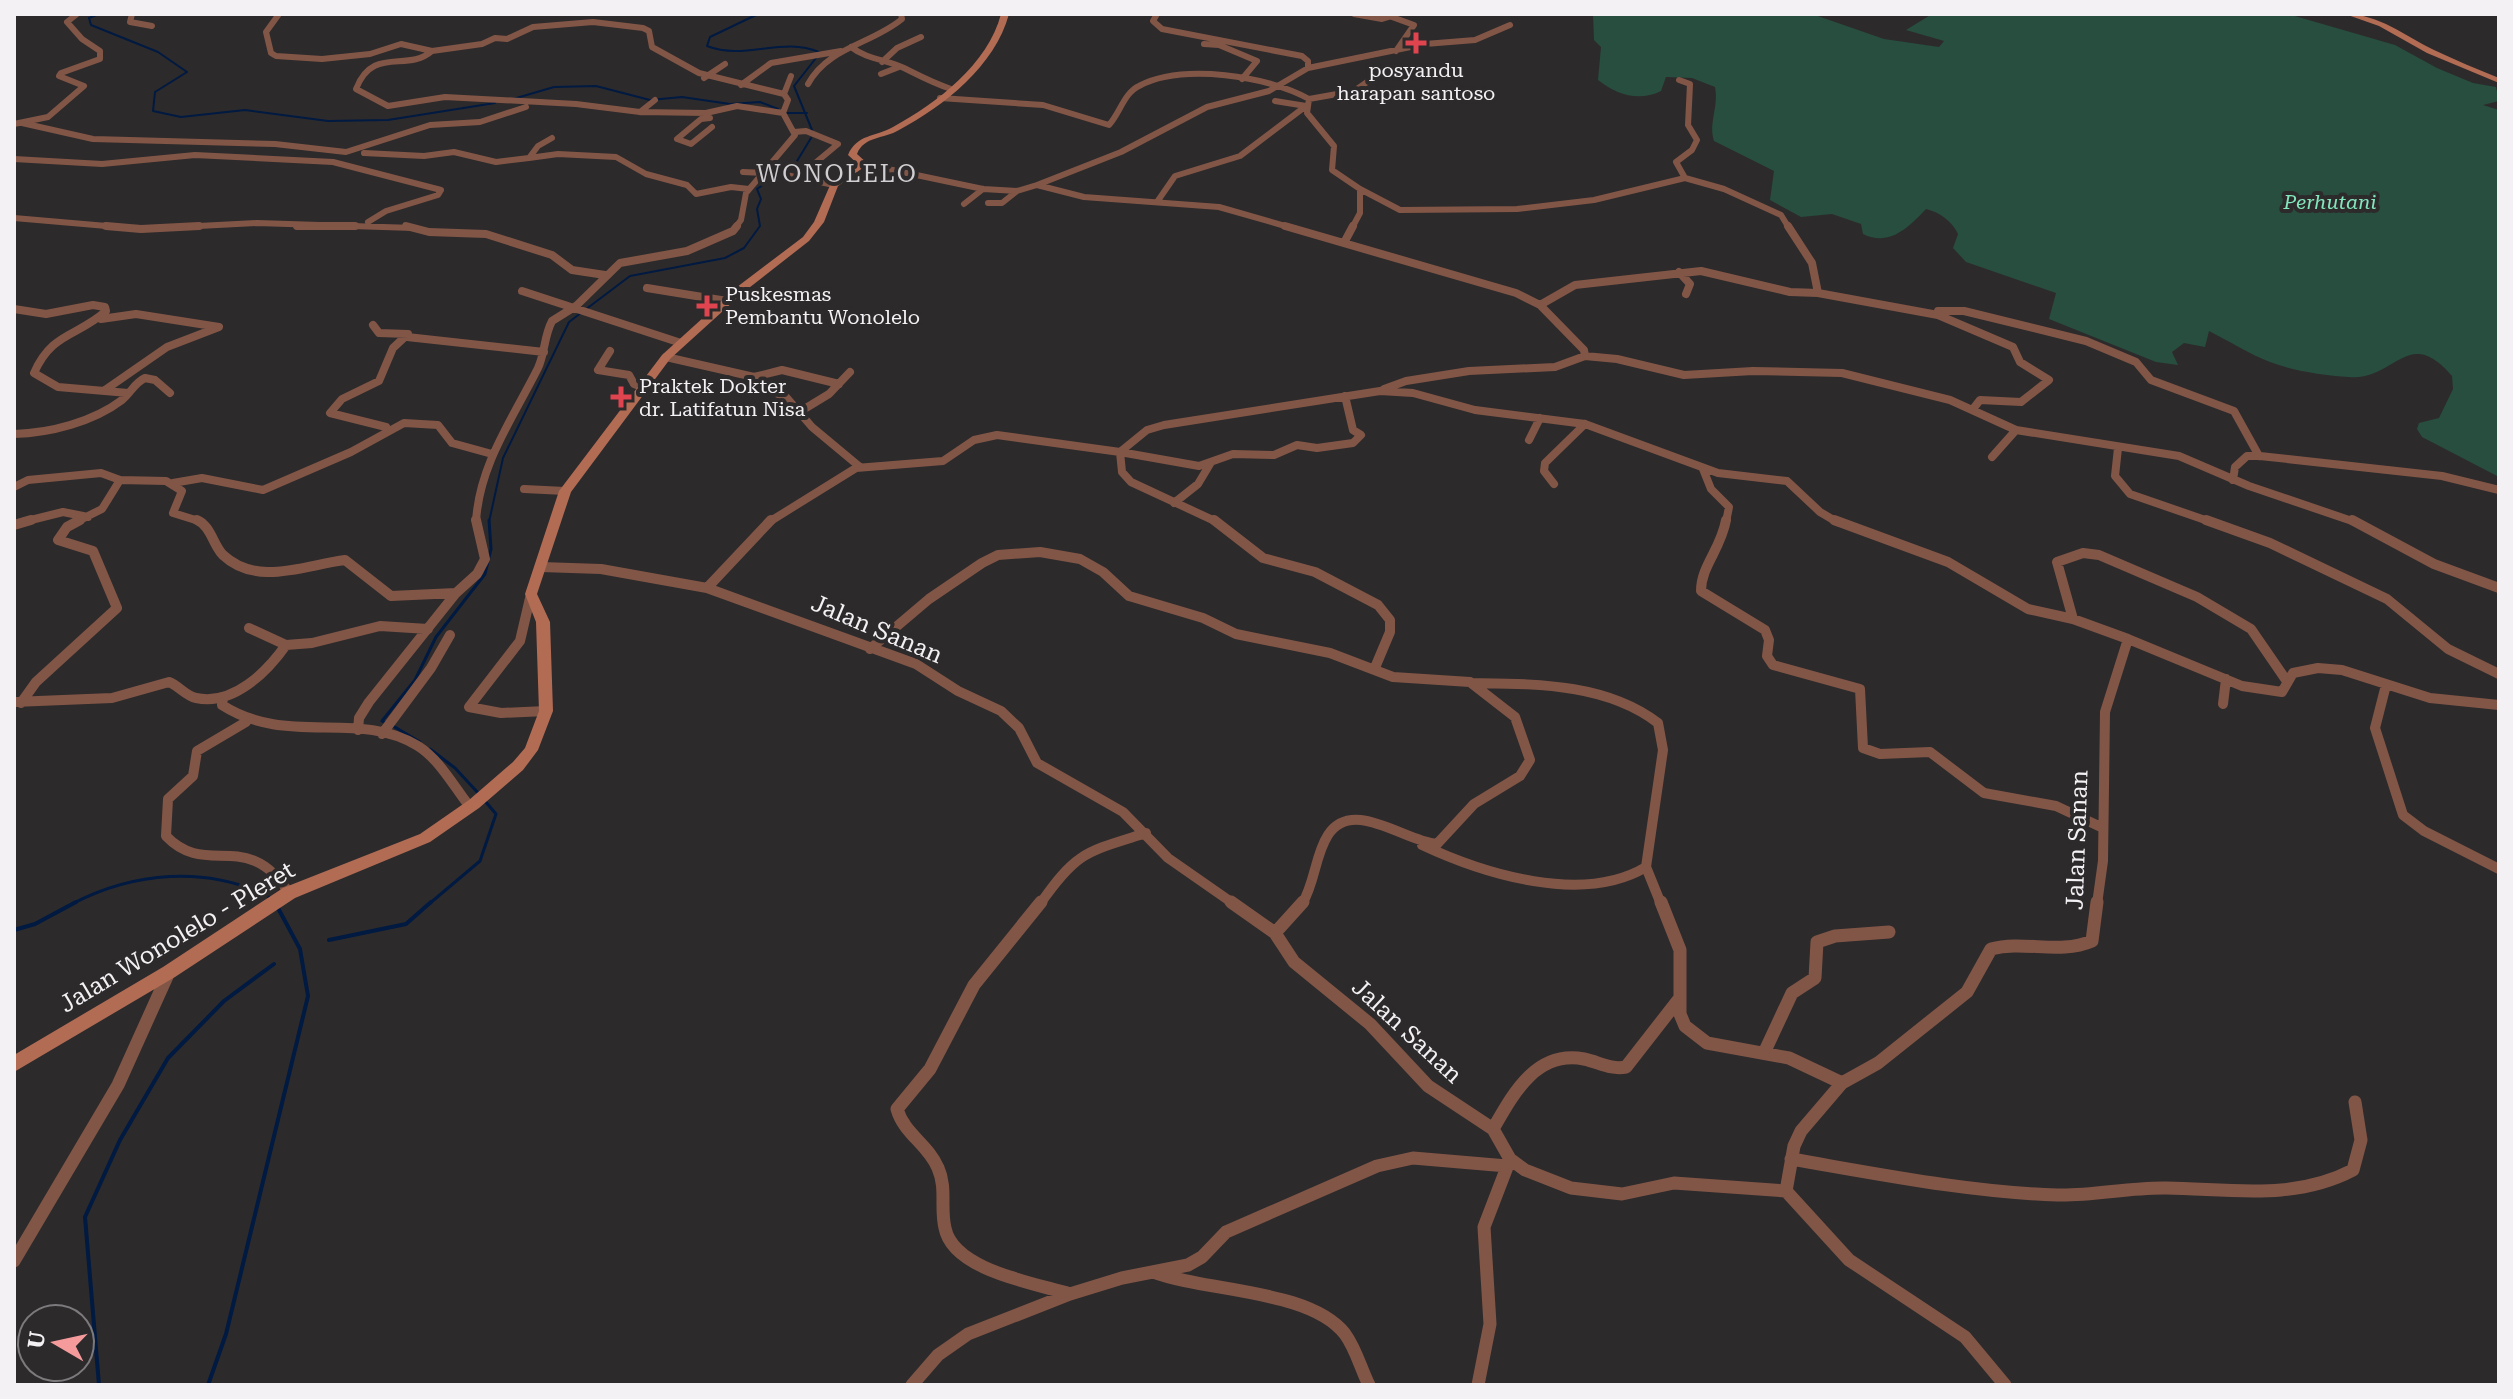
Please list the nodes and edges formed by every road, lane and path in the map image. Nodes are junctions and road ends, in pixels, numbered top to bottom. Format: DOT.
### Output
graph roads {
  1 [pos="77,14"];
  2 [pos="132,14"];
  3 [pos="279,14"];
  4 [pos="590,14"];
  5 [pos="901,14"];
  6 [pos="1005,14"];
  7 [pos="1157,14"];
  8 [pos="1354,14"];
  9 [pos="2349,14"];
  10 [pos="1394,16"];
  11 [pos="593,22"];
  12 [pos="1510,25"];
  13 [pos="152,26"];
  14 [pos="921,37"];
  15 [pos="1204,44"];
  16 [pos="851,47"];
  17 [pos="432,51"];
  18 [pos="841,51"];
  19 [pos="1396,51"];
  20 [pos="882,62"];
  21 [pos="725,64"];
  22 [pos="899,67"];
  23 [pos="1308,68"];
  24 [pos="881,74"];
  25 [pos="791,76"];
  26 [pos="704,78"];
  27 [pos="1242,79"];
  28 [pos="1370,80"];
  29 [pos="1679,80"];
  30 [pos="2499,81"];
  31 [pos="808,84"];
  32 [pos="741,85"];
  33 [pos="1280,85"];
  34 [pos="951,89"];
  35 [pos="784,94"];
  36 [pos="940,98"];
  37 [pos="655,100"];
  38 [pos="1275,101"];
  39 [pos="1308,103"];
  40 [pos="532,105"];
  41 [pos="719,110"];
  42 [pos="640,112"];
  43 [pos="783,113"];
  44 [pos="18,124"];
  45 [pos="712,127"];
  46 [pos="794,132"];
  47 [pos="552,138"];
  48 [pos="346,152"];
  49 [pos="529,158"];
  50 [pos="14,159"];
  51 [pos="864,164"];
  52 [pos="808,169"];
  53 [pos="743,172"];
  54 [pos="766,172"];
  55 [pos="1685,178"];
  56 [pos="834,185"];
  57 [pos="1037,185"];
  58 [pos="749,189"];
  59 [pos="983,189"];
  60 [pos="1360,189"];
  61 [pos="1017,191"];
  62 [pos="1157,202"];
  63 [pos="988,203"];
  64 [pos="964,204"];
  65 [pos="14,218"];
  66 [pos="366,223"];
  67 [pos="1345,241"];
  68 [pos="1679,272"];
  69 [pos="605,275"];
  70 [pos="647,288"];
  71 [pos="522,291"];
  72 [pos="1818,293"];
  73 [pos="1686,294"];
  74 [pos="727,301"];
  75 [pos="1540,305"];
  76 [pos="14,309"];
  77 [pos="582,309"];
  78 [pos="1924,310"];
  79 [pos="95,320"];
  80 [pos="373,325"];
  81 [pos="407,337"];
  82 [pos="681,343"];
  83 [pos="610,351"];
  84 [pos="544,352"];
  85 [pos="1585,356"];
  86 [pos="666,357"];
  87 [pos="850,372"];
  88 [pos="754,377"];
  89 [pos="839,384"];
  90 [pos="642,387"];
  91 [pos="105,390"];
  92 [pos="1380,391"];
  93 [pos="128,393"];
  94 [pos="170,393"];
  95 [pos="1345,396"];
  96 [pos="1973,409"];
  97 [pos="801,411"];
  98 [pos="1540,418"];
  99 [pos="1585,424"];
  100 [pos="386,427"];
  101 [pos="2016,430"];
  102 [pos="14,434"];
  103 [pos="1529,440"];
  104 [pos="2118,448"];
  105 [pos="1120,452"];
  106 [pos="492,454"];
  107 [pos="2259,456"];
  108 [pos="1992,457"];
  109 [pos="1210,464"];
  110 [pos="860,467"];
  111 [pos="1703,469"];
  112 [pos="14,478"];
  113 [pos="28,480"];
  114 [pos="120,480"];
  115 [pos="2233,480"];
  116 [pos="173,483"];
  117 [pos="1554,484"];
  118 [pos="14,487"];
  119 [pos="524,489"];
  120 [pos="2499,490"];
  121 [pos="565,491"];
  122 [pos="1174,503"];
  123 [pos="88,517"];
  124 [pos="14,525"];
  125 [pos="541,567"];
  126 [pos="707,588"];
  127 [pos="2499,588"];
  128 [pos="456,593"];
  129 [pos="531,594"];
  130 [pos="2073,619"];
  131 [pos="249,628"];
  132 [pos="428,629"];
  133 [pos="450,635"];
  134 [pos="2128,639"];
  135 [pos="286,645"];
  136 [pos="870,649"];
  137 [pos="1374,670"];
  138 [pos="2499,674"];
  139 [pos="2226,679"];
  140 [pos="2286,680"];
  141 [pos="1470,682"];
  142 [pos="2386,685"];
  143 [pos="223,698"];
  144 [pos="18,702"];
  145 [pos="2223,704"];
  146 [pos="2499,705"];
  147 [pos="546,711"];
  148 [pos="246,722"];
  149 [pos="358,730"];
  150 [pos="384,732"];
  151 [pos="472,805"];
  152 [pos="2103,828"];
  153 [pos="1146,833"];
  154 [pos="1419,844"];
  155 [pos="1646,867"];
  156 [pos="2499,869"];
  157 [pos="289,893"];
  158 [pos="1889,932"];
  159 [pos="1275,933"];
  160 [pos="169,972"];
  161 [pos="1679,999"];
  162 [pos="1764,1053"];
  163 [pos="14,1064"];
  164 [pos="1842,1083"];
  165 [pos="2355,1102"];
  166 [pos="1493,1129"];
  167 [pos="1791,1159"];
  168 [pos="1509,1162"];
  169 [pos="1786,1191"];
  170 [pos="14,1261"];
  171 [pos="1153,1272"];
  172 [pos="1070,1294"];
  173 [pos="912,1385"];
  174 [pos="1369,1385"];
  175 [pos="1478,1385"];
  176 [pos="2005,1385"];
  1 -- 44 [label="street"];
  2 -- 13 [label="street"];
  3 -- 17 [label="street"];
  4 -- 11 [label="street"];
  5 -- 16 [label="street"];
  6 -- 34 [label="main road"];
  7 -- 23 [label="street"];
  8 -- 10 [label="street"];
  9 -- 30 [label="main road"];
  10 -- 19 [label="street"];
  11 -- 17 [label="street"];
  11 -- 26 [label="street"];
  12 -- 19 [label="street"];
  14 -- 20 [label="street"];
  15 -- 27 [label="street"];
  16 -- 18 [label="street"];
  16 -- 20 [label="street"];
  17 -- 40 [label="street"];
  18 -- 31 [label="street"];
  18 -- 32 [label="street"];
  19 -- 23 [label="street"];
  20 -- 22 [label="street"];
  21 -- 26 [label="street"];
  22 -- 24 [label="street"];
  22 -- 34 [label="street"];
  23 -- 33 [label="street"];
  25 -- 35 [label="street"];
  26 -- 32 [label="street"];
  27 -- 33 [label="street"];
  27 -- 36 [label="street"];
  28 -- 39 [label="street"];
  29 -- 55 [label="street"];
  32 -- 35 [label="street"];
  33 -- 39 [label="street"];
  33 -- 57 [label="street"];
  34 -- 36 [label="main road"];
  35 -- 43 [label="street"];
  36 -- 51 [label="main road"];
  37 -- 42 [label="street"];
  38 -- 39 [label="street"];
  39 -- 60 [label="street"];
  39 -- 62 [label="street"];
  40 -- 42 [label="street"];
  40 -- 48 [label="street"];
  41 -- 42 [label="street"];
  41 -- 43 [label="street"];
  41 -- 45 [label="street"];
  43 -- 46 [label="street"];
  44 -- 48 [label="street"];
  46 -- 52 [label="street"];
  46 -- 54 [label="street"];
  47 -- 49 [label="street"];
  48 -- 49 [label="street"];
  49 -- 58 [label="street"];
  50 -- 66 [label="street"];
  51 -- 56 [label="main road"];
  51 -- 59 [label="street"];
  53 -- 54 [label="street"];
  54 -- 56 [label="street"];
  54 -- 58 [label="street"];
  55 -- 60 [label="street"];
  55 -- 72 [label="street"];
  56 -- 74 [label="main road"];
  57 -- 61 [label="street"];
  57 -- 62 [label="street"];
  58 -- 69 [label="street"];
  59 -- 61 [label="street"];
  59 -- 64 [label="street"];
  60 -- 67 [label="street"];
  61 -- 63 [label="street"];
  62 -- 67 [label="street"];
  65 -- 66 [label="street"];
  66 -- 69 [label="street"];
  67 -- 75 [label="street"];
  68 -- 72 [label="street"];
  68 -- 73 [label="street"];
  68 -- 75 [label="street"];
  69 -- 77 [label="street"];
  70 -- 74 [label="street"];
  71 -- 77 [label="street"];
  72 -- 78 [label="street"];
  74 -- 82 [label="main road"];
  75 -- 85 [label="street"];
  76 -- 79 [label="street"];
  77 -- 82 [label="street"];
  77 -- 84 [label="street"];
  78 -- 96 [label="street"];
  78 -- 107 [label="street"];
  79 -- 91 [label="street"];
  79 -- 91 [label="street"];
  80 -- 81 [label="street"];
  81 -- 84 [label="street"];
  81 -- 100 [label="street"];
  82 -- 86 [label="main road"];
  83 -- 90 [label="street"];
  84 -- 106 [label="street"];
  85 -- 92 [label="street"];
  85 -- 96 [label="street"];
  86 -- 88 [label="street"];
  86 -- 90 [label="main road"];
  87 -- 89 [label="street"];
  88 -- 89 [label="street"];
  88 -- 97 [label="street"];
  89 -- 97 [label="street"];
  90 -- 121 [label="main road"];
  91 -- 93 [label="street"];
  92 -- 95 [label="street"];
  92 -- 98 [label="street"];
  93 -- 94 [label="street"];
  93 -- 102 [label="street"];
  95 -- 105 [label="street"];
  95 -- 109 [label="street"];
  96 -- 101 [label="street"];
  97 -- 110 [label="street"];
  98 -- 99 [label="street"];
  98 -- 103 [label="street"];
  99 -- 111 [label="street"];
  99 -- 117 [label="street"];
  100 -- 106 [label="street"];
  100 -- 116 [label="street"];
  101 -- 104 [label="street"];
  101 -- 108 [label="street"];
  104 -- 115 [label="street"];
  104 -- 138 [label="street"];
  105 -- 109 [label="street"];
  105 -- 110 [label="street"];
  105 -- 122 [label="street"];
  106 -- 128 [label="street"];
  107 -- 115 [label="street"];
  107 -- 120 [label="street"];
  109 -- 122 [label="street"];
  110 -- 126 [label="street"];
  111 -- 130 [label="street"];
  111 -- 152 [label="street"];
  112 -- 113 [label="street"];
  113 -- 114 [label="street"];
  113 -- 118 [label="street"];
  114 -- 116 [label="street"];
  114 -- 123 [label="street"];
  115 -- 127 [label="street"];
  116 -- 128 [label="street"];
  119 -- 121 [label="street"];
  121 -- 125 [label="main road"];
  122 -- 137 [label="street"];
  123 -- 124 [label="street"];
  123 -- 144 [label="street"];
  125 -- 126 [label="street, Jalan Sanan"];
  125 -- 129 [label="main road"];
  126 -- 136 [label="street, Jalan Sanan"];
  128 -- 132 [label="street"];
  129 -- 147 [label="main road, Jalan Wonolelo - Pleret"];
  129 -- 147 [label="street"];
  130 -- 134 [label="street"];
  130 -- 140 [label="street"];
  131 -- 135 [label="street"];
  132 -- 135 [label="street"];
  132 -- 149 [label="street"];
  133 -- 150 [label="street"];
  134 -- 139 [label="street"];
  134 -- 152 [label="street, Jalan Sanan"];
  135 -- 143 [label="street"];
  136 -- 137 [label="street"];
  136 -- 153 [label="street, Jalan Sanan"];
  137 -- 141 [label="street"];
  139 -- 140 [label="street"];
  139 -- 145 [label="street"];
  140 -- 142 [label="street"];
  141 -- 154 [label="street"];
  141 -- 155 [label="street"];
  142 -- 146 [label="street"];
  142 -- 156 [label="street"];
  143 -- 144 [label="street"];
  143 -- 148 [label="street"];
  147 -- 151 [label="main road, Jalan Wonolelo - Pleret"];
  148 -- 149 [label="street"];
  148 -- 157 [label="street"];
  149 -- 150 [label="street"];
  150 -- 151 [label="street"];
  151 -- 157 [label="main road, Jalan Wonolelo - Pleret"];
  152 -- 164 [label="street, Jalan Sanan"];
  153 -- 159 [label="street, Jalan Sanan"];
  153 -- 172 [label="street"];
  154 -- 155 [label="street"];
  154 -- 159 [label="street"];
  155 -- 161 [label="street"];
  157 -- 160 [label="main road, Jalan Wonolelo - Pleret"];
  158 -- 162 [label="street"];
  159 -- 166 [label="street, Jalan Sanan"];
  160 -- 163 [label="main road, Jalan Wonolelo - Pleret"];
  160 -- 170 [label="street"];
  161 -- 162 [label="street"];
  161 -- 166 [label="street"];
  162 -- 164 [label="street"];
  164 -- 167 [label="street, Jalan Sanan"];
  165 -- 167 [label="street"];
  166 -- 168 [label="street, Jalan Sanan"];
  167 -- 169 [label="street, Jalan Sanan"];
  168 -- 169 [label="street, Jalan Sanan"];
  168 -- 171 [label="street"];
  168 -- 175 [label="street"];
  169 -- 176 [label="street"];
  171 -- 172 [label="street"];
  171 -- 174 [label="street"];
  172 -- 173 [label="street"];
}
